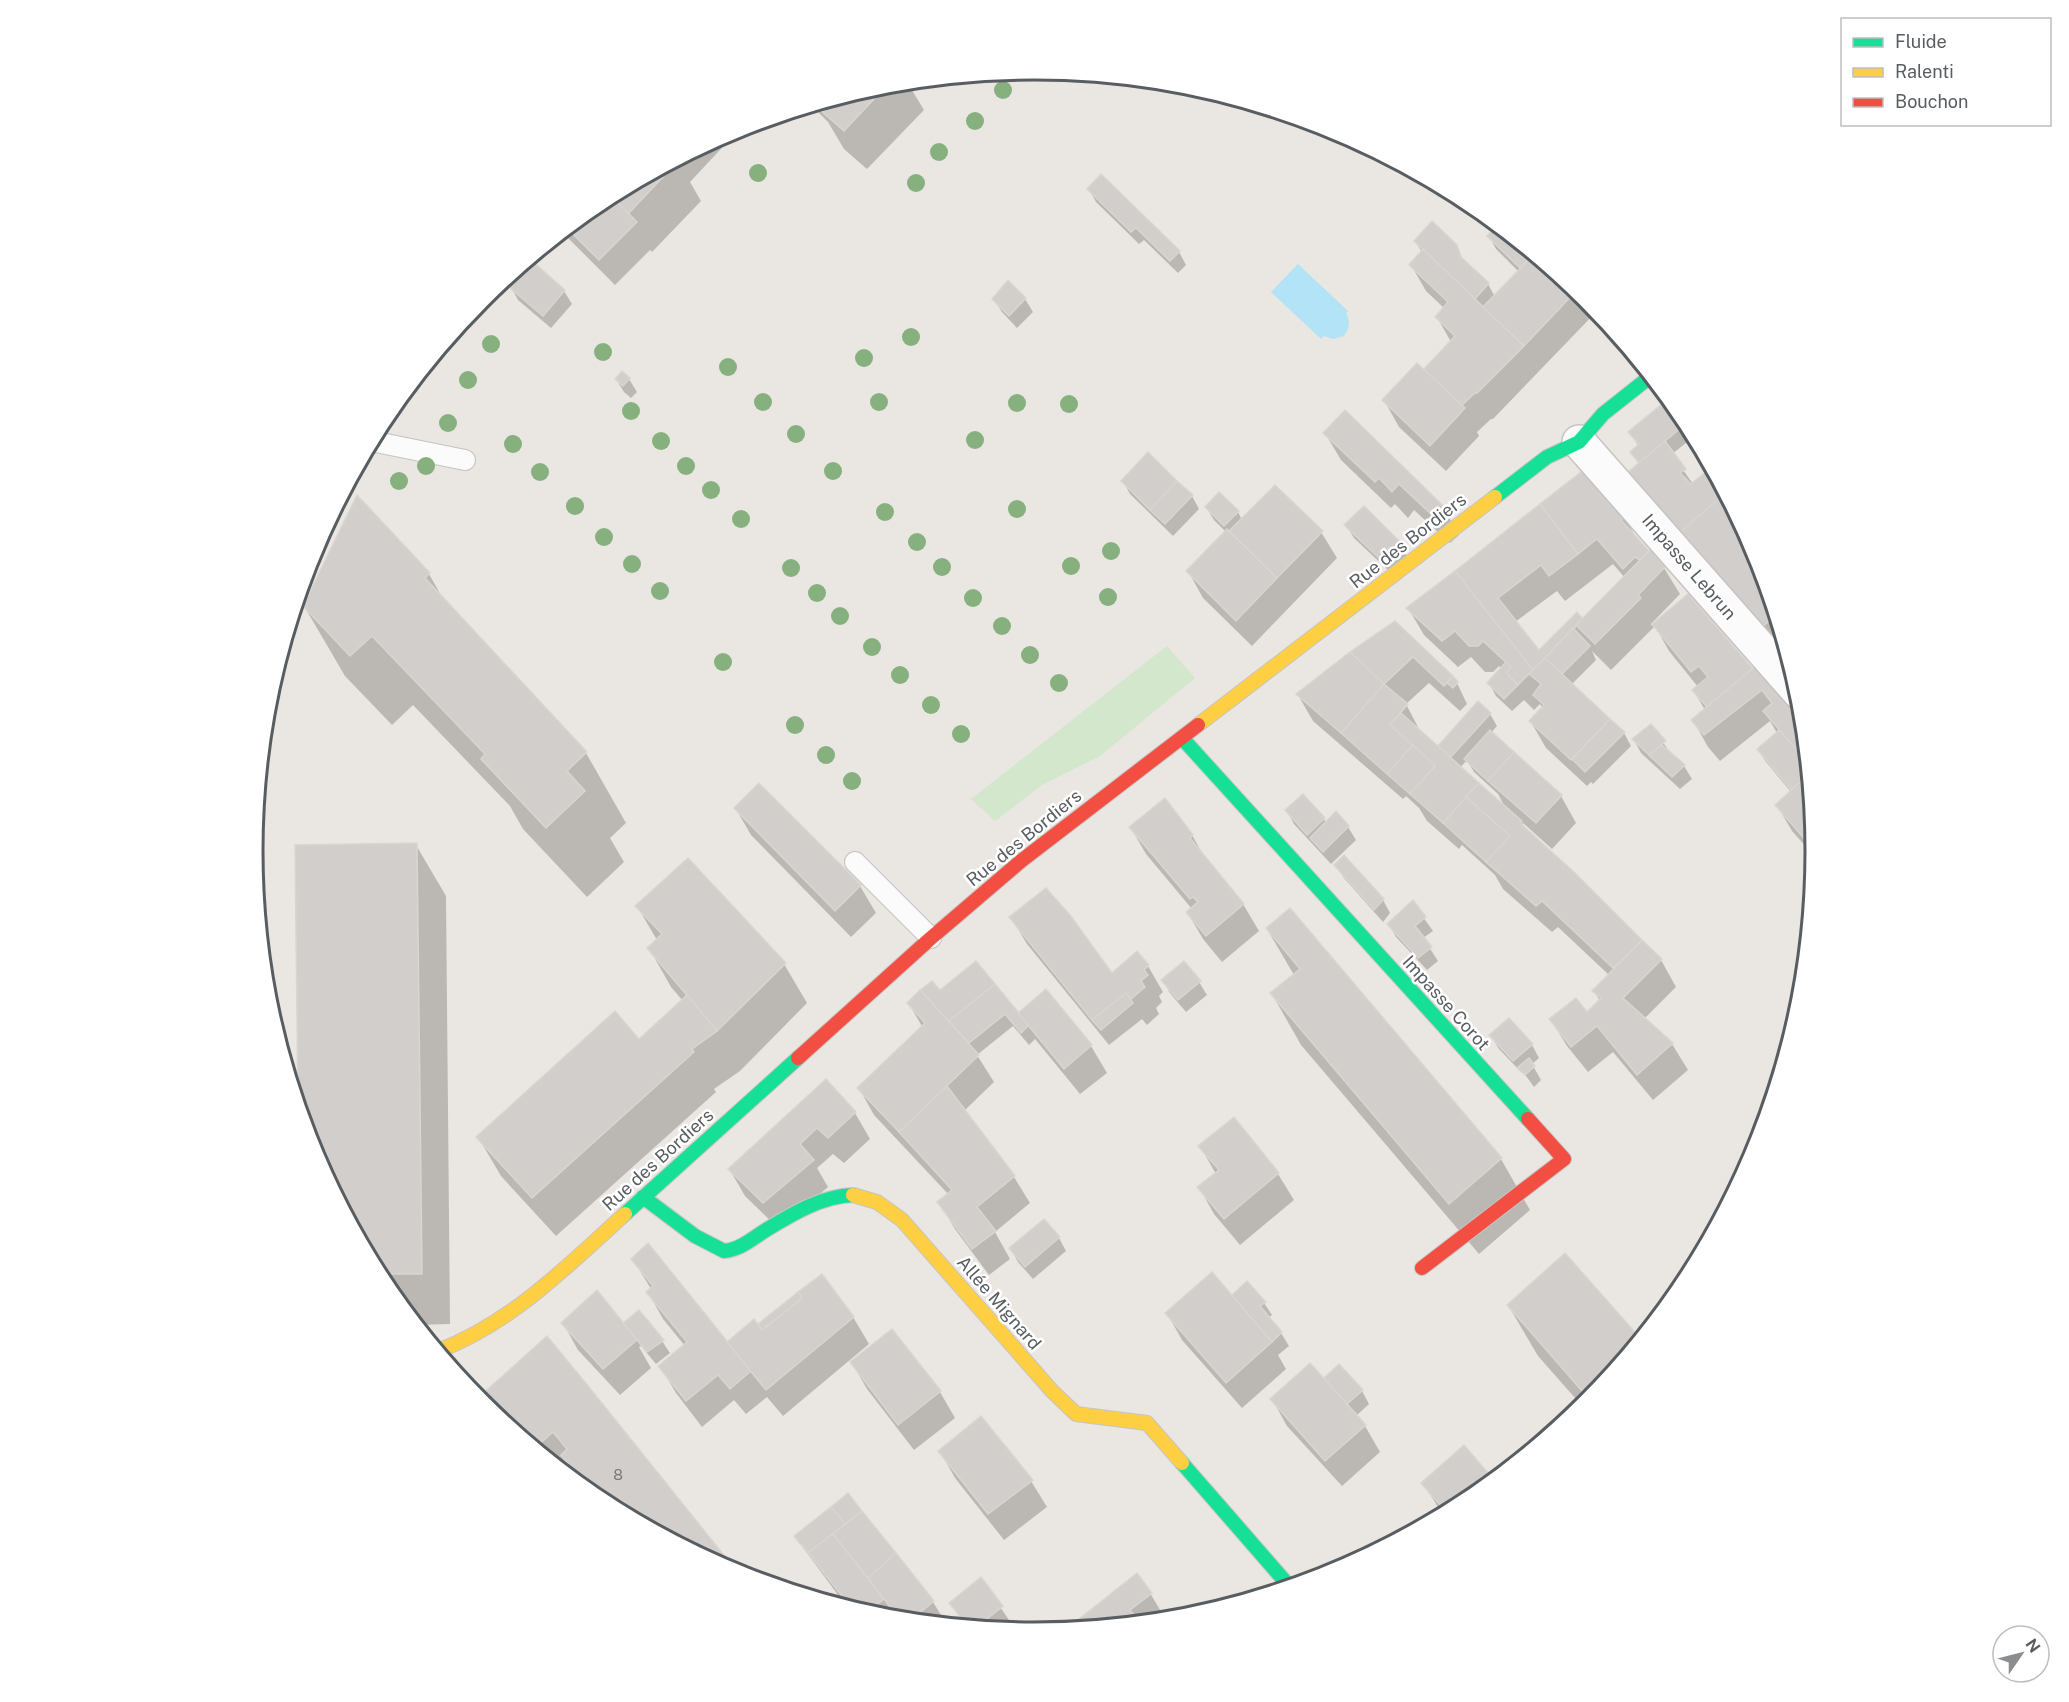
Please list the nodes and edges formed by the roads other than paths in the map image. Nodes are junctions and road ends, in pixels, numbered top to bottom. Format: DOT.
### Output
graph roads {
  1 [pos="1646,380"];
  2 [pos="1579,442"];
  3 [pos="380,443"];
  4 [pos="465,460"];
  5 [pos="1786,677"];
  6 [pos="1182,738"];
  7 [pos="855,862"];
  8 [pos="931,938"];
  9 [pos="643,1197"];
  10 [pos="1422,1268"];
  11 [pos="445,1349"];
  12 [pos="1285,1581"];
  1 -- 2 [label="street, Rue des Bordiers"];
  2 -- 5 [label="street, Impasse Lebrun"];
  2 -- 6 [label="street, Rue des Bordiers"];
  3 -- 4 [label="lane"];
  6 -- 8 [label="street, Rue des Bordiers"];
  6 -- 10 [label="street, Impasse Corot"];
  7 -- 8 [label="lane"];
  8 -- 9 [label="street, Rue des Bordiers"];
  9 -- 11 [label="street, Rue des Bordiers"];
  9 -- 12 [label="street, Allée Mignard"];
}
